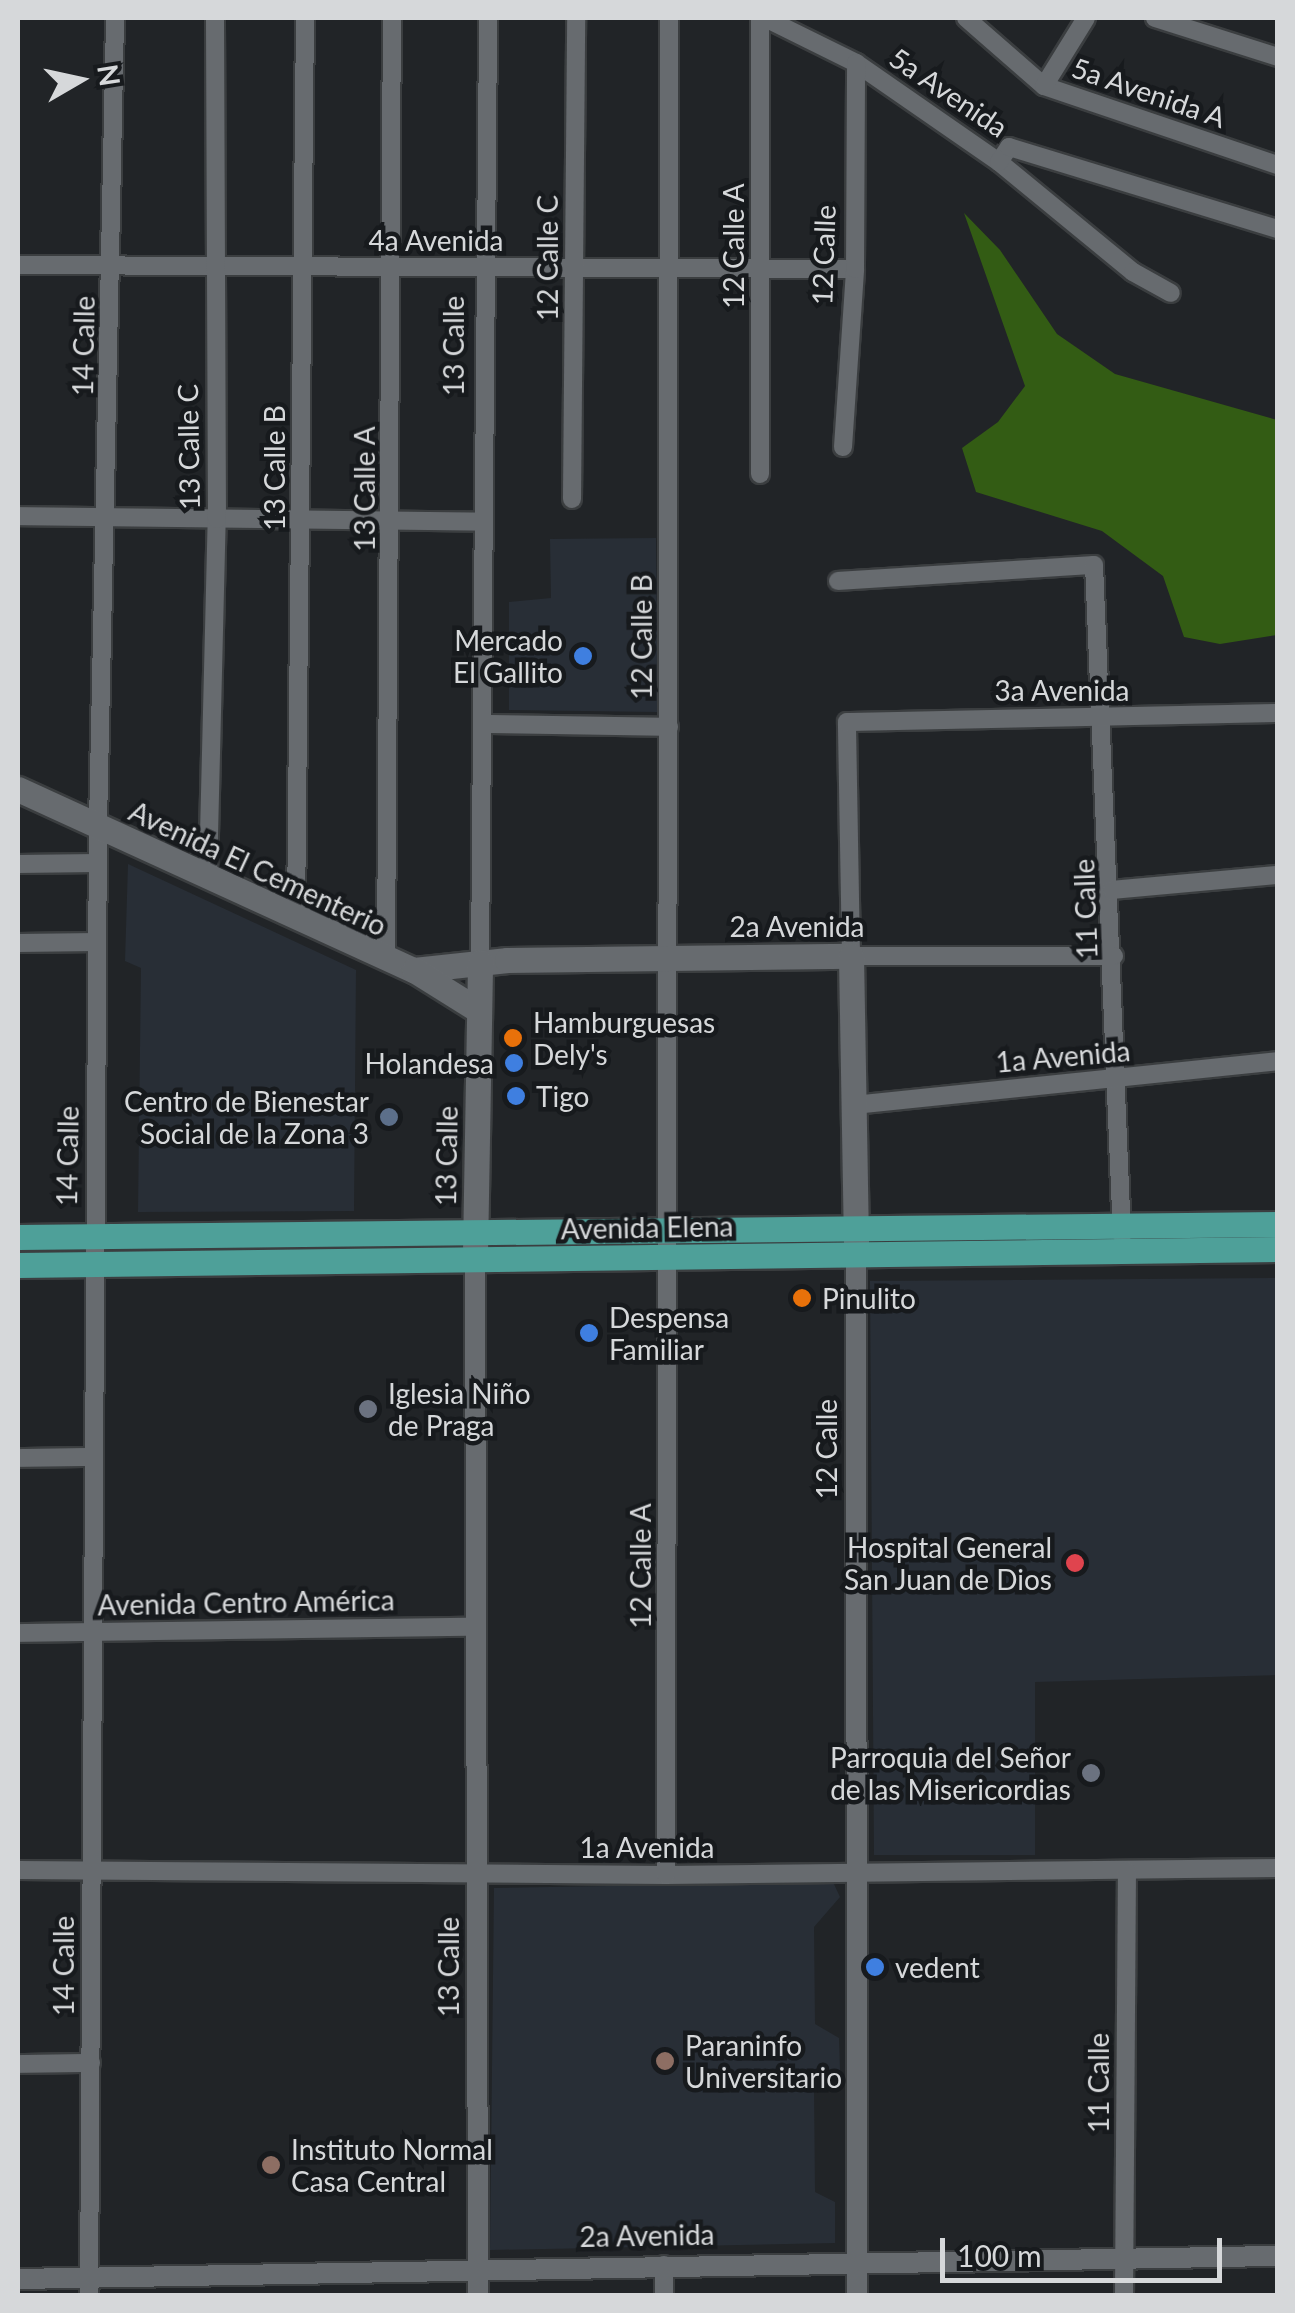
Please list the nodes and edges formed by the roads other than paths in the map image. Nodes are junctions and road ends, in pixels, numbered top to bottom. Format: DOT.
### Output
graph roads {
  1 [pos="116,18"];
  2 [pos="216,18"];
  3 [pos="305,18"];
  4 [pos="392,18"];
  5 [pos="488,18"];
  6 [pos="576,18"];
  7 [pos="669,18"];
  8 [pos="763,18"];
  9 [pos="966,18"];
  10 [pos="1086,18"];
  11 [pos="1155,18"];
  12 [pos="1278,57"];
  13 [pos="856,63"];
  14 [pos="1044,86"];
  15 [pos="999,162"];
  16 [pos="1278,165"];
  17 [pos="1278,229"];
  18 [pos="18,265"];
  19 [pos="112,266"];
  20 [pos="213,266"];
  21 [pos="303,266"];
  22 [pos="392,267"];
  23 [pos="484,267"];
  24 [pos="574,268"];
  25 [pos="670,269"];
  26 [pos="761,269"];
  27 [pos="855,269"];
  28 [pos="1171,293"];
  29 [pos="843,447"];
  30 [pos="760,474"];
  31 [pos="572,499"];
  32 [pos="18,516"];
  33 [pos="108,518"];
  34 [pos="217,519"];
  35 [pos="302,521"];
  36 [pos="392,522"];
  37 [pos="482,522"];
  38 [pos="838,581"];
  39 [pos="1278,714"];
  40 [pos="1105,718"];
  41 [pos="847,722"];
  42 [pos="484,724"];
  43 [pos="669,727"];
  44 [pos="18,789"];
  45 [pos="98,826"];
  46 [pos="97,863"];
  47 [pos="18,864"];
  48 [pos="1278,875"];
  49 [pos="208,876"];
  50 [pos="1112,890"];
  51 [pos="296,919"];
  52 [pos="97,942"];
  53 [pos="18,943"];
  54 [pos="851,956"];
  55 [pos="1114,956"];
  56 [pos="668,957"];
  57 [pos="386,960"];
  58 [pos="480,962"];
  59 [pos="414,970"];
  60 [pos="478,1010"];
  61 [pos="1278,1061"];
  62 [pos="1118,1078"];
  63 [pos="853,1104"];
  64 [pos="1278,1224"];
  65 [pos="854,1228"];
  66 [pos="668,1230"];
  67 [pos="475,1232"];
  68 [pos="94,1236"];
  69 [pos="18,1237"];
  70 [pos="1122,1238"];
  71 [pos="1278,1249"];
  72 [pos="856,1255"];
  73 [pos="668,1257"];
  74 [pos="475,1259"];
  75 [pos="18,1265"];
  76 [pos="94,1265"];
  77 [pos="93,1457"];
  78 [pos="18,1458"];
  79 [pos="476,1626"];
  80 [pos="18,1632"];
  81 [pos="92,1632"];
  82 [pos="1278,1868"];
  83 [pos="18,1870"];
  84 [pos="91,1870"];
  85 [pos="1126,1871"];
  86 [pos="857,1872"];
  87 [pos="477,1875"];
  88 [pos="666,1875"];
  89 [pos="90,2063"];
  90 [pos="18,2064"];
  91 [pos="1278,2256"];
  92 [pos="1125,2258"];
  93 [pos="857,2262"];
  94 [pos="664,2264"];
  95 [pos="479,2269"];
  96 [pos="18,2279"];
  97 [pos="90,2287"];
  98 [pos="478,2296"];
  99 [pos="664,2296"];
  100 [pos="857,2296"];
  101 [pos="1124,2296"];
  1 -- 19 [label="street, 14 Calle"];
  2 -- 20 [label="street, 13 Calle C"];
  3 -- 21 [label="street, 13 Calle B"];
  4 -- 22 [label="street, 13 Calle A"];
  5 -- 23 [label="street, 13 Calle"];
  6 -- 24 [label="street, 12 Calle C"];
  7 -- 25 [label="street, 12 Calle B"];
  8 -- 13 [label="street, 5a Avenida"];
  8 -- 26 [label="street, 12 Calle A"];
  9 -- 14 [label="street, 5a Avenida A"];
  10 -- 14 [label="street"];
  11 -- 12 [label="street"];
  13 -- 15 [label="street, 5a Avenida"];
  13 -- 27 [label="street, 12 Calle"];
  14 -- 16 [label="street, 5a Avenida A"];
  15 -- 17 [label="street, 5a Avenida"];
  15 -- 28 [label="street"];
  18 -- 19 [label="street, 4a Avenida"];
  19 -- 20 [label="street, 4a Avenida"];
  19 -- 33 [label="street, 14 Calle"];
  20 -- 21 [label="street, 4a Avenida"];
  20 -- 34 [label="street, 13 Calle C"];
  21 -- 22 [label="street, 4a Avenida"];
  21 -- 35 [label="street, 13 Calle B"];
  22 -- 23 [label="street, 4a Avenida"];
  22 -- 36 [label="street, 13 Calle A"];
  23 -- 24 [label="street, 4a Avenida"];
  23 -- 37 [label="street, 13 Calle"];
  24 -- 25 [label="street, 4a Avenida"];
  24 -- 31 [label="street, 12 Calle C"];
  25 -- 26 [label="street, 4a Avenida"];
  25 -- 43 [label="street, 12 Calle B"];
  26 -- 27 [label="street, 4a Avenida"];
  26 -- 30 [label="street, 12 Calle A"];
  27 -- 29 [label="street, 12 Calle"];
  32 -- 33 [label="street"];
  33 -- 34 [label="street"];
  33 -- 45 [label="street, 14 Calle"];
  34 -- 35 [label="street"];
  34 -- 49 [label="street, 13 Calle C"];
  35 -- 36 [label="street"];
  35 -- 51 [label="street, 13 Calle B"];
  36 -- 37 [label="street"];
  36 -- 57 [label="street, 13 Calle A"];
  37 -- 42 [label="street, 13 Calle"];
  38 -- 40 [label="street, 11 Calle"];
  39 -- 40 [label="street, 3a Avenida"];
  40 -- 41 [label="street, 3a Avenida"];
  40 -- 50 [label="street, 11 Calle"];
  41 -- 54 [label="street, 12 Calle"];
  42 -- 43 [label="street"];
  42 -- 58 [label="street, 13 Calle"];
  43 -- 56 [label="street, 12 Calle B"];
  44 -- 45 [label="main road, Avenida El Cementerio"];
  45 -- 46 [label="street, 14 Calle"];
  45 -- 49 [label="main road, Avenida El Cementerio"];
  46 -- 47 [label="street"];
  46 -- 52 [label="street, 14 Calle"];
  48 -- 50 [label="street"];
  49 -- 51 [label="main road, Avenida El Cementerio"];
  50 -- 55 [label="street, 11 Calle"];
  51 -- 57 [label="main road, Avenida El Cementerio"];
  52 -- 53 [label="street"];
  52 -- 68 [label="street, 14 Calle"];
  54 -- 55 [label="street, 2a Avenida"];
  54 -- 56 [label="main road, 2a Avenida"];
  54 -- 63 [label="main road, 12 Calle"];
  55 -- 62 [label="street, 11 Calle"];
  56 -- 58 [label="main road, 2a Avenida"];
  56 -- 66 [label="street, 12 Calle B"];
  57 -- 59 [label="main road, Avenida El Cementerio"];
  58 -- 59 [label="main road, Avenida El Cementerio"];
  58 -- 60 [label="main road, 13 Calle"];
  59 -- 60 [label="main road"];
  60 -- 67 [label="main road, 13 Calle"];
  61 -- 62 [label="street, 1a Avenida"];
  62 -- 63 [label="street, 1a Avenida"];
  62 -- 70 [label="street, 11 Calle"];
  63 -- 65 [label="main road, 12 Calle"];
  64 -- 70 [label="main road, Avenida Elena"];
  65 -- 66 [label="main road, Avenida Elena"];
  65 -- 70 [label="main road, Avenida Elena"];
  65 -- 72 [label="main road, 12 Calle"];
  66 -- 67 [label="main road, Avenida Elena"];
  66 -- 73 [label="street, 12 Calle B"];
  67 -- 68 [label="main road, Avenida Elena"];
  67 -- 74 [label="main road, 13 Calle"];
  68 -- 69 [label="main road, Avenida Elena"];
  68 -- 76 [label="street, 14 Calle"];
  70 -- 71 [label="main road, Avenida Elena"];
  70 -- 72 [label="main road, Avenida Elena"];
  72 -- 73 [label="main road, Avenida Elena"];
  72 -- 86 [label="street, 12 Calle"];
  73 -- 74 [label="main road, Avenida Elena"];
  73 -- 88 [label="street, 12 Calle A"];
  74 -- 76 [label="main road, Avenida Elena"];
  74 -- 79 [label="street, 13 Calle"];
  75 -- 76 [label="main road, Avenida Elena"];
  76 -- 77 [label="street, 14 Calle"];
  77 -- 78 [label="street"];
  77 -- 81 [label="street, 14 Calle"];
  79 -- 81 [label="street, Avenida Centro América"];
  79 -- 87 [label="street, 13 Calle"];
  80 -- 81 [label="street, Avenida Centro América"];
  81 -- 84 [label="street, 14 Calle"];
  82 -- 85 [label="street, 1a Avenida"];
  83 -- 84 [label="street, 1a Avenida"];
  84 -- 87 [label="street, 1a Avenida"];
  84 -- 89 [label="street, 14 Calle"];
  85 -- 86 [label="street, 1a Avenida"];
  85 -- 92 [label="street, 11 Calle"];
  86 -- 88 [label="street, 1a Avenida"];
  86 -- 93 [label="street, 12 Calle"];
  87 -- 88 [label="street, 1a Avenida"];
  87 -- 95 [label="street, 13 Calle"];
  89 -- 90 [label="street"];
  89 -- 97 [label="street, 14 Calle"];
  91 -- 92 [label="street, 2a Avenida"];
  92 -- 93 [label="street, 2a Avenida"];
  92 -- 101 [label="street, 11 Calle"];
  93 -- 94 [label="street, 2a Avenida"];
  93 -- 100 [label="street, 12 Calle"];
  94 -- 95 [label="street, 2a Avenida"];
  94 -- 99 [label="street"];
  95 -- 97 [label="street, 2a Avenida"];
  95 -- 98 [label="street, 13 Calle"];
  96 -- 97 [label="street, 2a Avenida"];
}
